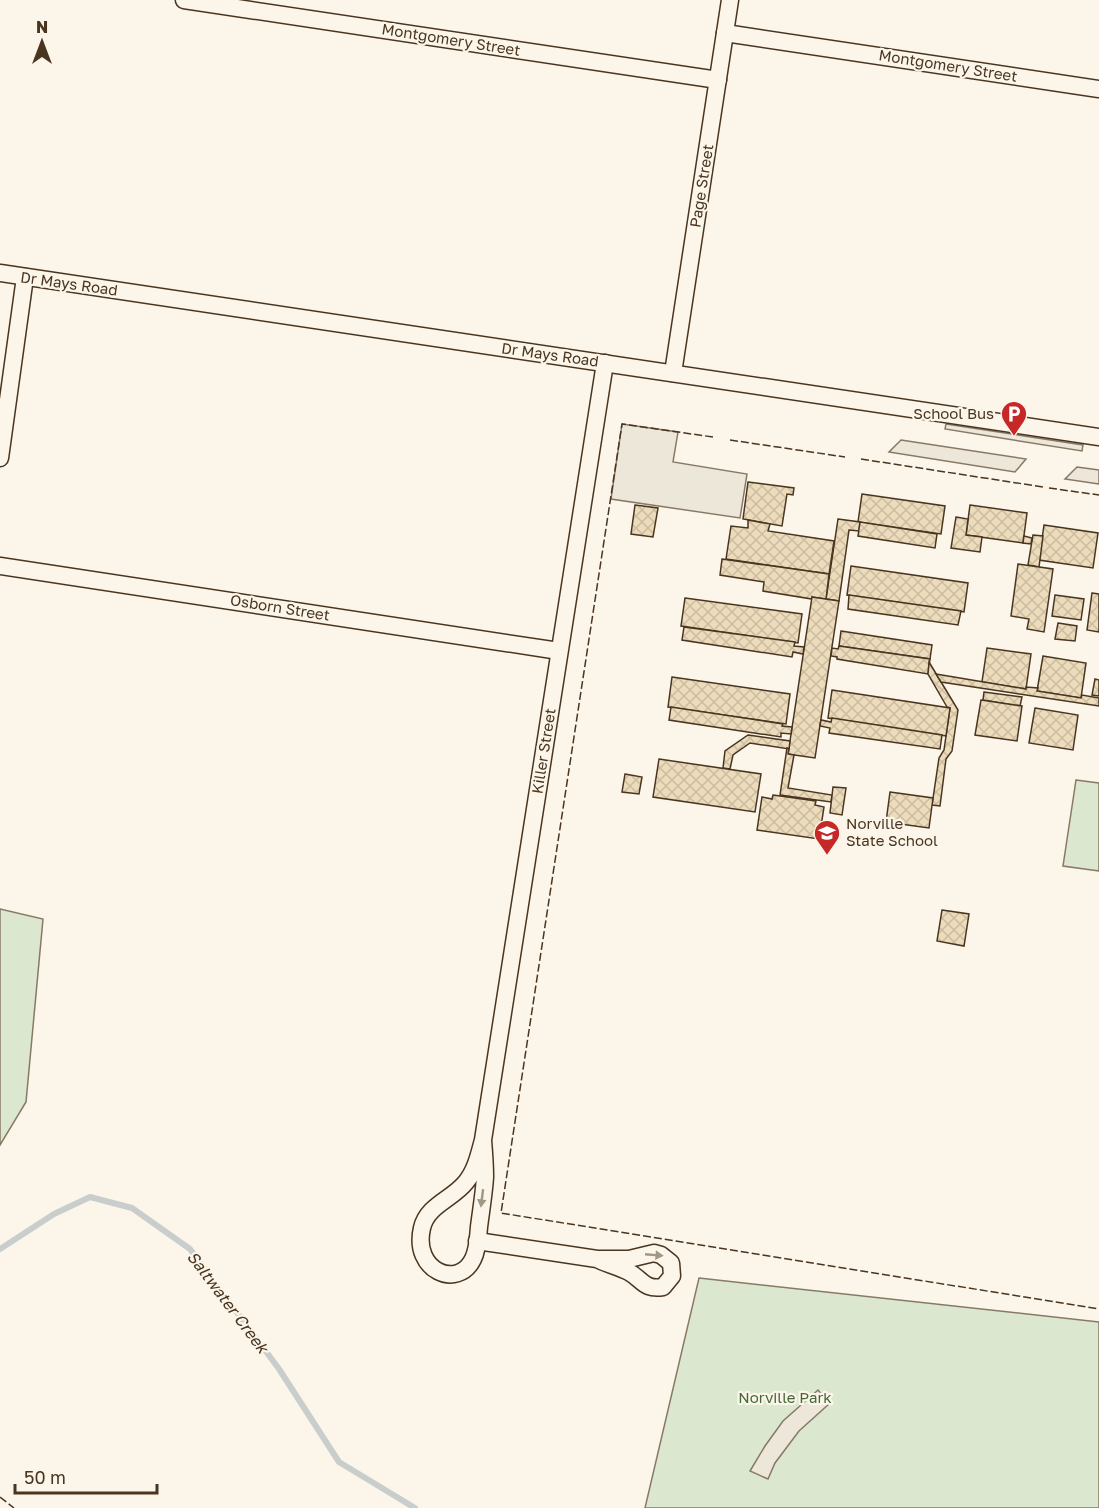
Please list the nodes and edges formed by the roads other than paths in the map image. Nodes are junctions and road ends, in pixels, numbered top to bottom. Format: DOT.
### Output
graph roads {
  1 [pos="184,0"];
  2 [pos="730,0"];
  3 [pos="725,33"];
  4 [pos="718,80"];
  5 [pos="1099,89"];
  6 [pos="0,273"];
  7 [pos="25,277"];
  8 [pos="605,363"];
  9 [pos="673,372"];
  10 [pos="1099,437"];
  11 [pos="0,458"];
  12 [pos="0,566"];
  13 [pos="559,651"];
  14 [pos="483,1140"];
  15 [pos="477,1241"];
  16 [pos="597,1259"];
  1 -- 4 [label="street, Montgomery Street"];
  2 -- 3 [label="street, Page Street"];
  3 -- 4 [label="street, Page Street"];
  3 -- 5 [label="street, Montgomery Street"];
  4 -- 9 [label="street, Page Street"];
  6 -- 7 [label="street, Dr Mays Road"];
  7 -- 8 [label="street, Dr Mays Road"];
  7 -- 11 [label="street"];
  8 -- 9 [label="street, Dr Mays Road"];
  8 -- 13 [label="street, Killer Street"];
  9 -- 10 [label="street, Dr Mays Road"];
  12 -- 13 [label="street, Osborn Street"];
  13 -- 14 [label="street, Killer Street"];
  14 -- 15 [label="street, one-way"];
  14 -- 15 [label="street"];
  15 -- 16 [label="street"];
}
